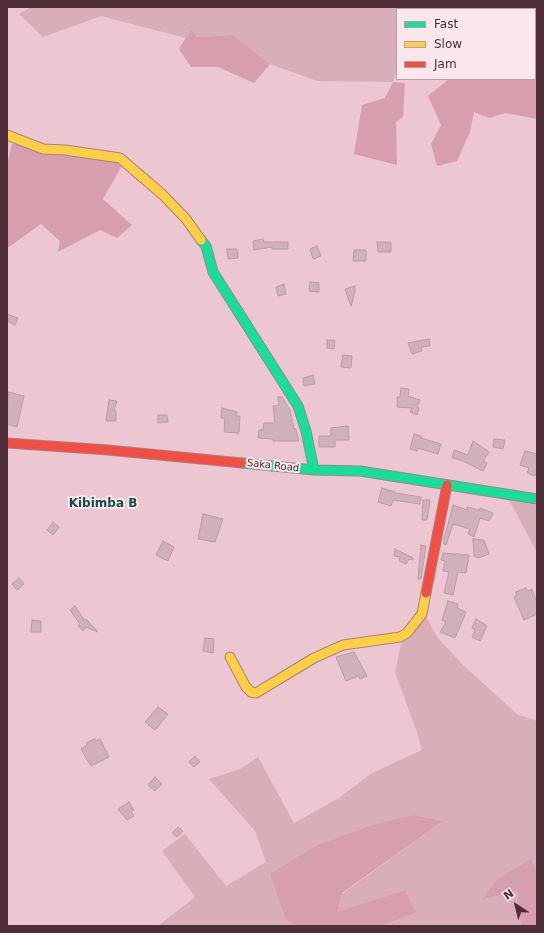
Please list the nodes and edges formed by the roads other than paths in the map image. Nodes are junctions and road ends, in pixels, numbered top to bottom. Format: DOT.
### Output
graph roads {
  1 [pos="7,135"];
  2 [pos="7,443"];
  3 [pos="314,470"];
  4 [pos="447,485"];
  5 [pos="537,499"];
  6 [pos="230,657"];
  1 -- 3 [label="street"];
  2 -- 3 [label="street, Saka Road"];
  3 -- 4 [label="street, Saka Road"];
  4 -- 5 [label="street, Saka Road"];
  4 -- 6 [label="street"];
}
